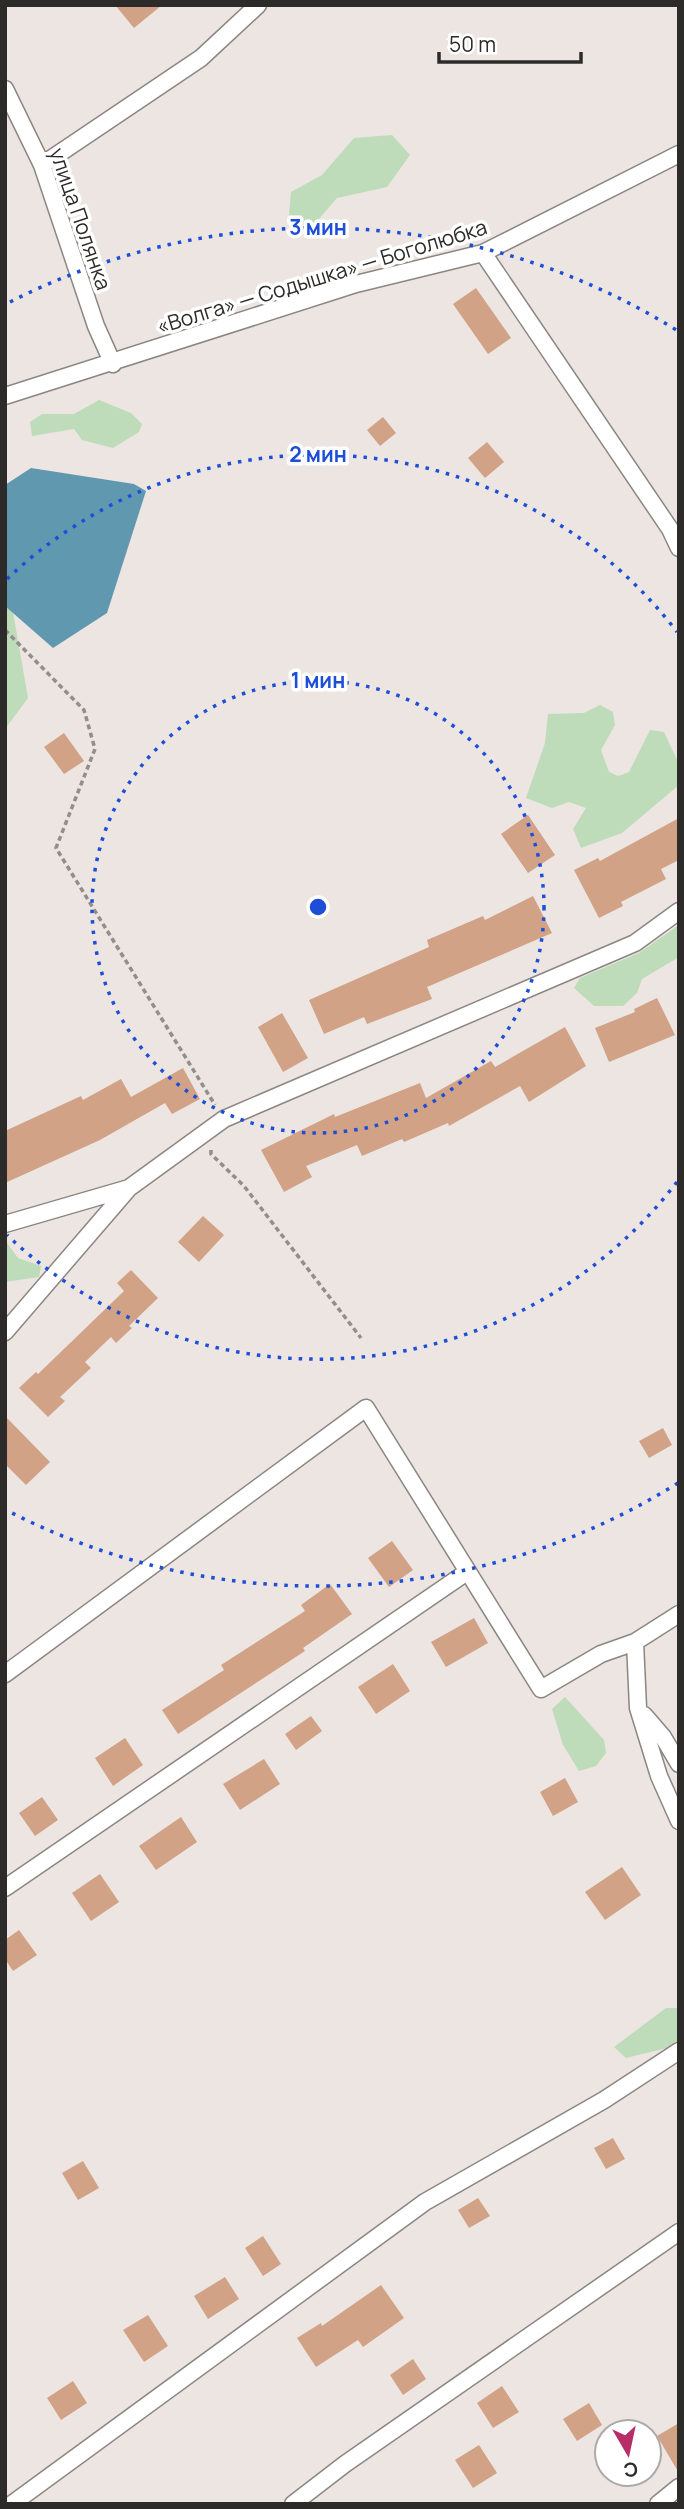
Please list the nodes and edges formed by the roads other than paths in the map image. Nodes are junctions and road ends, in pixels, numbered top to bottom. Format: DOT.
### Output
graph roads {
  1 [pos="258,5"];
  2 [pos="5,89"];
  3 [pos="679,154"];
  4 [pos="42,165"];
  5 [pos="483,253"];
  6 [pos="113,364"];
  7 [pos="5,396"];
  8 [pos="679,548"];
  9 [pos="679,911"];
  10 [pos="129,1188"];
  11 [pos="5,1224"];
  12 [pos="5,1332"];
  13 [pos="467,1572"];
  14 [pos="679,1614"];
  15 [pos="635,1642"];
  16 [pos="5,1674"];
  17 [pos="638,1708"];
  18 [pos="679,1764"];
  19 [pos="679,1821"];
  20 [pos="5,1888"];
  21 [pos="679,2051"];
  22 [pos="679,2232"];
  23 [pos="679,2487"];
  24 [pos="12,2504"];
  25 [pos="293,2504"];
  26 [pos="658,2504"];
  1 -- 4 [label="street"];
  2 -- 4 [label="street, улица Полянка"];
  3 -- 5 [label="street, «Волга» — Содышка» — Боголюбка"];
  4 -- 6 [label="street, улица Полянка"];
  5 -- 6 [label="street, «Волга» — Содышка» — Боголюбка"];
  5 -- 8 [label="street"];
  6 -- 7 [label="street, «Волга» — Содышка» — Боголюбка"];
  9 -- 10 [label="street"];
  10 -- 11 [label="street"];
  10 -- 12 [label="street"];
  13 -- 15 [label="street"];
  13 -- 16 [label="street"];
  13 -- 20 [label="street"];
  14 -- 15 [label="street"];
  15 -- 17 [label="street"];
  17 -- 18 [label="street"];
  17 -- 19 [label="street"];
  21 -- 24 [label="street"];
  22 -- 25 [label="street"];
  23 -- 26 [label="street"];
}
